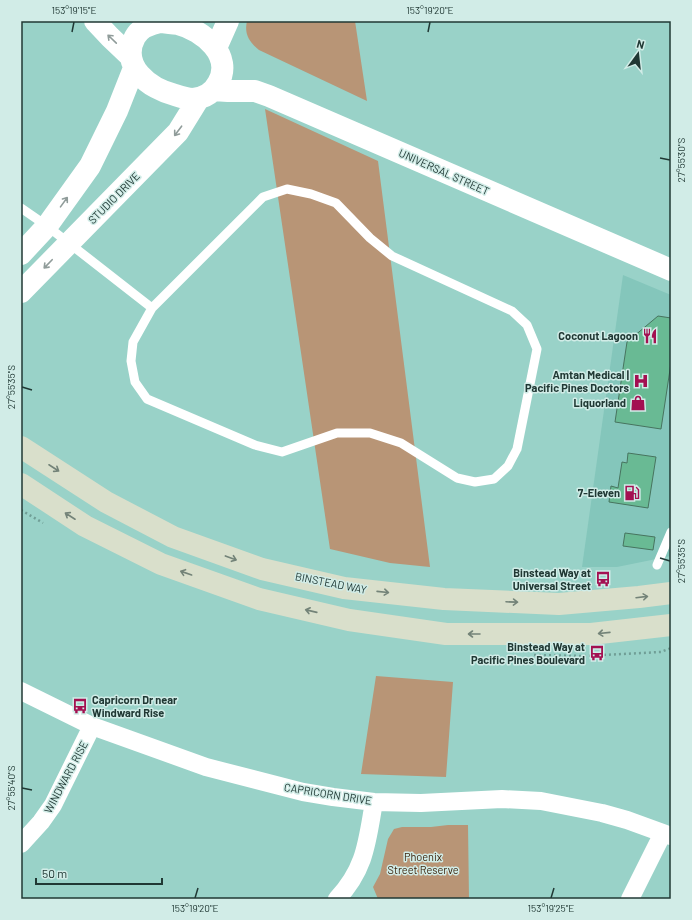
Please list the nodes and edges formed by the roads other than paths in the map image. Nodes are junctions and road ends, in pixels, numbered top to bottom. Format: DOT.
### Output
graph roads {
  1 [pos="95,21"];
  2 [pos="228,21"];
  3 [pos="150,22"];
  4 [pos="216,48"];
  5 [pos="132,62"];
  6 [pos="206,94"];
  7 [pos="21,208"];
  8 [pos="47,226"];
  9 [pos="69,243"];
  10 [pos="21,254"];
  11 [pos="671,270"];
  12 [pos="21,292"];
  13 [pos="152,308"];
  14 [pos="21,447"];
  15 [pos="21,484"];
  16 [pos="671,532"];
  17 [pos="657,565"];
  18 [pos="671,592"];
  19 [pos="671,625"];
  20 [pos="21,691"];
  21 [pos="92,726"];
  22 [pos="374,802"];
  23 [pos="667,835"];
  24 [pos="21,844"];
  25 [pos="337,899"];
  26 [pos="630,899"];
  5 -- 1 [label="street, one-way"];
  2 -- 4 [label="street"];
  3 -- 4 [label="street"];
  3 -- 5 [label="street"];
  4 -- 6 [label="street"];
  5 -- 6 [label="street"];
  8 -- 5 [label="street, one-way"];
  6 -- 9 [label="street, STUDIO DRIVE, one-way"];
  6 -- 11 [label="street, UNIVERSAL STREET"];
  7 -- 8 [label="lane"];
  8 -- 9 [label="lane"];
  8 -- 10 [label="street"];
  9 -- 12 [label="street, STUDIO DRIVE, one-way"];
  9 -- 13 [label="lane"];
  13 -- 13 [label="lane"];
  14 -- 18 [label="main road, BINSTEAD WAY, one-way"];
  19 -- 15 [label="main road, one-way"];
  16 -- 17 [label="lane"];
  20 -- 21 [label="street, CAPRICORN DRIVE"];
  21 -- 22 [label="street, CAPRICORN DRIVE"];
  21 -- 24 [label="street, WINDWARD RISE"];
  22 -- 23 [label="street, CAPRICORN DRIVE"];
  22 -- 25 [label="street"];
  23 -- 26 [label="street"];
}
